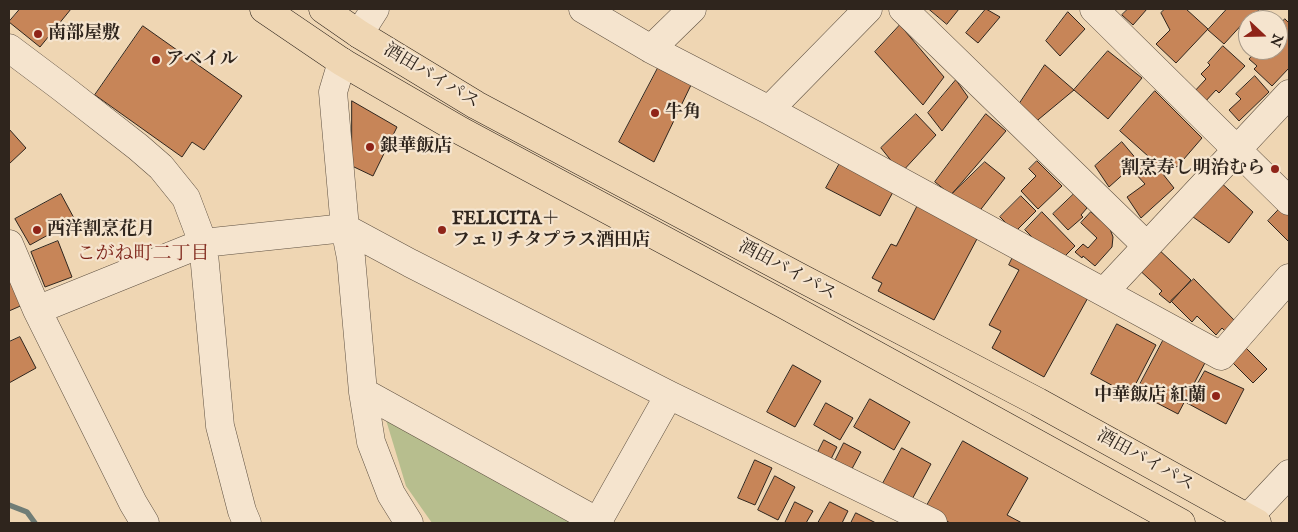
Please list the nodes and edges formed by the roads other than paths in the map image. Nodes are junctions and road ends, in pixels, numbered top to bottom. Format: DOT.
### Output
graph roads {
  1 [pos="264,9"];
  2 [pos="323,9"];
  3 [pos="375,9"];
  4 [pos="583,9"];
  5 [pos="692,9"];
  6 [pos="868,9"];
  7 [pos="903,9"];
  8 [pos="1094,9"];
  9 [pos="359,34"];
  10 [pos="9,48"];
  11 [pos="651,49"];
  12 [pos="342,62"];
  13 [pos="1289,94"];
  14 [pos="769,110"];
  15 [pos="1237,149"];
  16 [pos="1289,200"];
  17 [pos="345,228"];
  18 [pos="203,243"];
  19 [pos="9,244"];
  20 [pos="1147,246"];
  21 [pos="1289,278"];
  22 [pos="1104,292"];
  23 [pos="37,310"];
  24 [pos="363,392"];
  25 [pos="670,395"];
  26 [pos="1289,474"];
  27 [pos="1249,521"];
  28 [pos="145,523"];
  29 [pos="247,523"];
  30 [pos="409,523"];
  31 [pos="598,523"];
  32 [pos="933,523"];
  33 [pos="1181,523"];
  1 -- 12 [label="highway, 酒田バイパス"];
  2 -- 9 [label="highway, 酒田バイパス"];
  3 -- 9 [label="street"];
  4 -- 11 [label="street"];
  5 -- 11 [label="street"];
  6 -- 14 [label="street"];
  7 -- 20 [label="street"];
  8 -- 15 [label="street"];
  9 -- 27 [label="highway, 酒田バイパス"];
  10 -- 18 [label="street"];
  11 -- 14 [label="street"];
  12 -- 17 [label="street"];
  12 -- 33 [label="highway, 酒田バイパス"];
  13 -- 15 [label="street"];
  14 -- 22 [label="street"];
  15 -- 16 [label="street"];
  15 -- 20 [label="street"];
  17 -- 18 [label="street"];
  17 -- 24 [label="street"];
  17 -- 25 [label="street"];
  18 -- 23 [label="street"];
  18 -- 29 [label="street"];
  19 -- 23 [label="street"];
  20 -- 22 [label="street"];
  21 -- 22 [label="street"];
  23 -- 28 [label="street"];
  24 -- 30 [label="street"];
  24 -- 31 [label="street"];
  25 -- 31 [label="street"];
  25 -- 32 [label="street"];
  26 -- 27 [label="street"];
}
